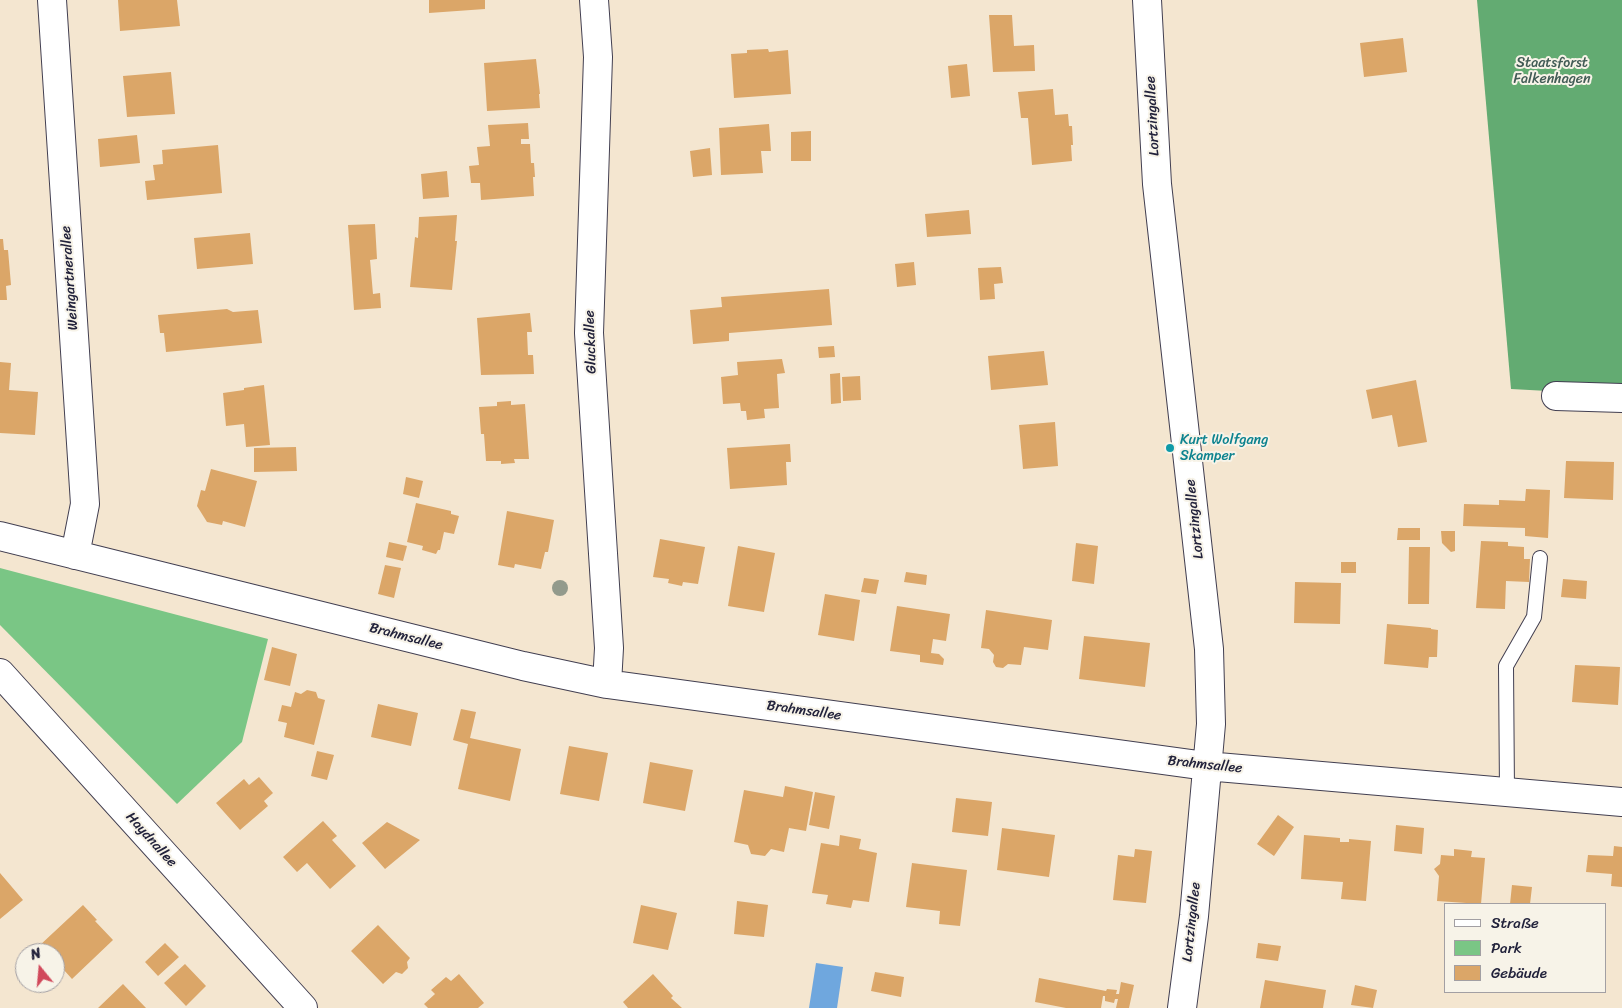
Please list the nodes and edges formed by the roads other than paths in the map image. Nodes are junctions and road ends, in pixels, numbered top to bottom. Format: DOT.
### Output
graph roads {
  1 [pos="52,0"];
  2 [pos="594,0"];
  3 [pos="1148,0"];
  4 [pos="1556,396"];
  5 [pos="1622,398"];
  6 [pos="0,536"];
  7 [pos="75,555"];
  8 [pos="1540,558"];
  9 [pos="0,673"];
  10 [pos="607,684"];
  11 [pos="1206,766"];
  12 [pos="1507,792"];
  13 [pos="1622,802"];
  14 [pos="303,1008"];
  15 [pos="1182,1008"];
  1 -- 7 [label="street, Weingartnerallee"];
  2 -- 10 [label="street, Gluckallee"];
  3 -- 11 [label="street, Lortzingallee"];
  4 -- 5 [label="street"];
  6 -- 7 [label="street, Brahmsallee"];
  7 -- 10 [label="street, Brahmsallee"];
  8 -- 12 [label="lane"];
  9 -- 14 [label="street, Haydnallee"];
  10 -- 11 [label="street, Brahmsallee"];
  11 -- 12 [label="street, Brahmsallee"];
  11 -- 15 [label="street, Lortzingallee"];
  12 -- 13 [label="street, Brahmsallee"];
}
